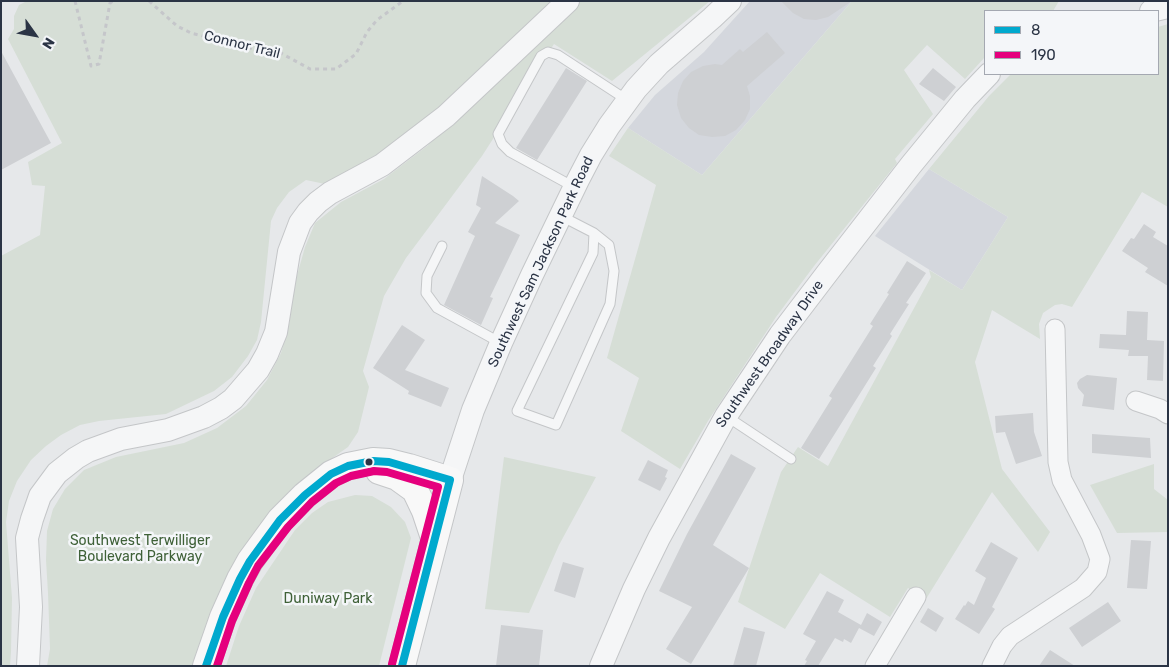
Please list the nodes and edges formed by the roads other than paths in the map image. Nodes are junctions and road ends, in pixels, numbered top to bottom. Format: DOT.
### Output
graph roads {
  1 [pos="568,1"];
  2 [pos="730,1"];
  3 [pos="988,75"];
  4 [pos="628,100"];
  5 [pos="574,187"];
  6 [pos="560,216"];
  7 [pos="594,233"];
  8 [pos="442,246"];
  9 [pos="1055,329"];
  10 [pos="501,343"];
  11 [pos="1136,401"];
  12 [pos="1168,414"];
  13 [pos="726,416"];
  14 [pos="791,459"];
  15 [pos="356,464"];
  16 [pos="450,480"];
  17 [pos="434,538"];
  18 [pos="916,597"];
  19 [pos="28,666"];
  20 [pos="206,666"];
  21 [pos="402,666"];
  22 [pos="601,666"];
  23 [pos="875,666"];
  24 [pos="992,666"];
  1 -- 19 [label="street"];
  2 -- 4 [label="street, Southwest Sam Jackson Park Road"];
  3 -- 13 [label="street, Southwest Broadway Drive"];
  4 -- 5 [label="street, Southwest Sam Jackson Park Road"];
  4 -- 5 [label="lane"];
  5 -- 6 [label="street, Southwest Sam Jackson Park Road"];
  6 -- 7 [label="lane"];
  6 -- 10 [label="street, Southwest Sam Jackson Park Road"];
  7 -- 7 [label="lane"];
  8 -- 10 [label="lane"];
  9 -- 24 [label="street"];
  10 -- 16 [label="street, Southwest Sam Jackson Park Road"];
  11 -- 12 [label="street"];
  13 -- 14 [label="lane"];
  13 -- 22 [label="street, Southwest Broadway Drive"];
  15 -- 16 [label="main road"];
  15 -- 17 [label="main road"];
  15 -- 20 [label="main road"];
  16 -- 17 [label="main road"];
  17 -- 21 [label="main road"];
  18 -- 23 [label="street"];
}
